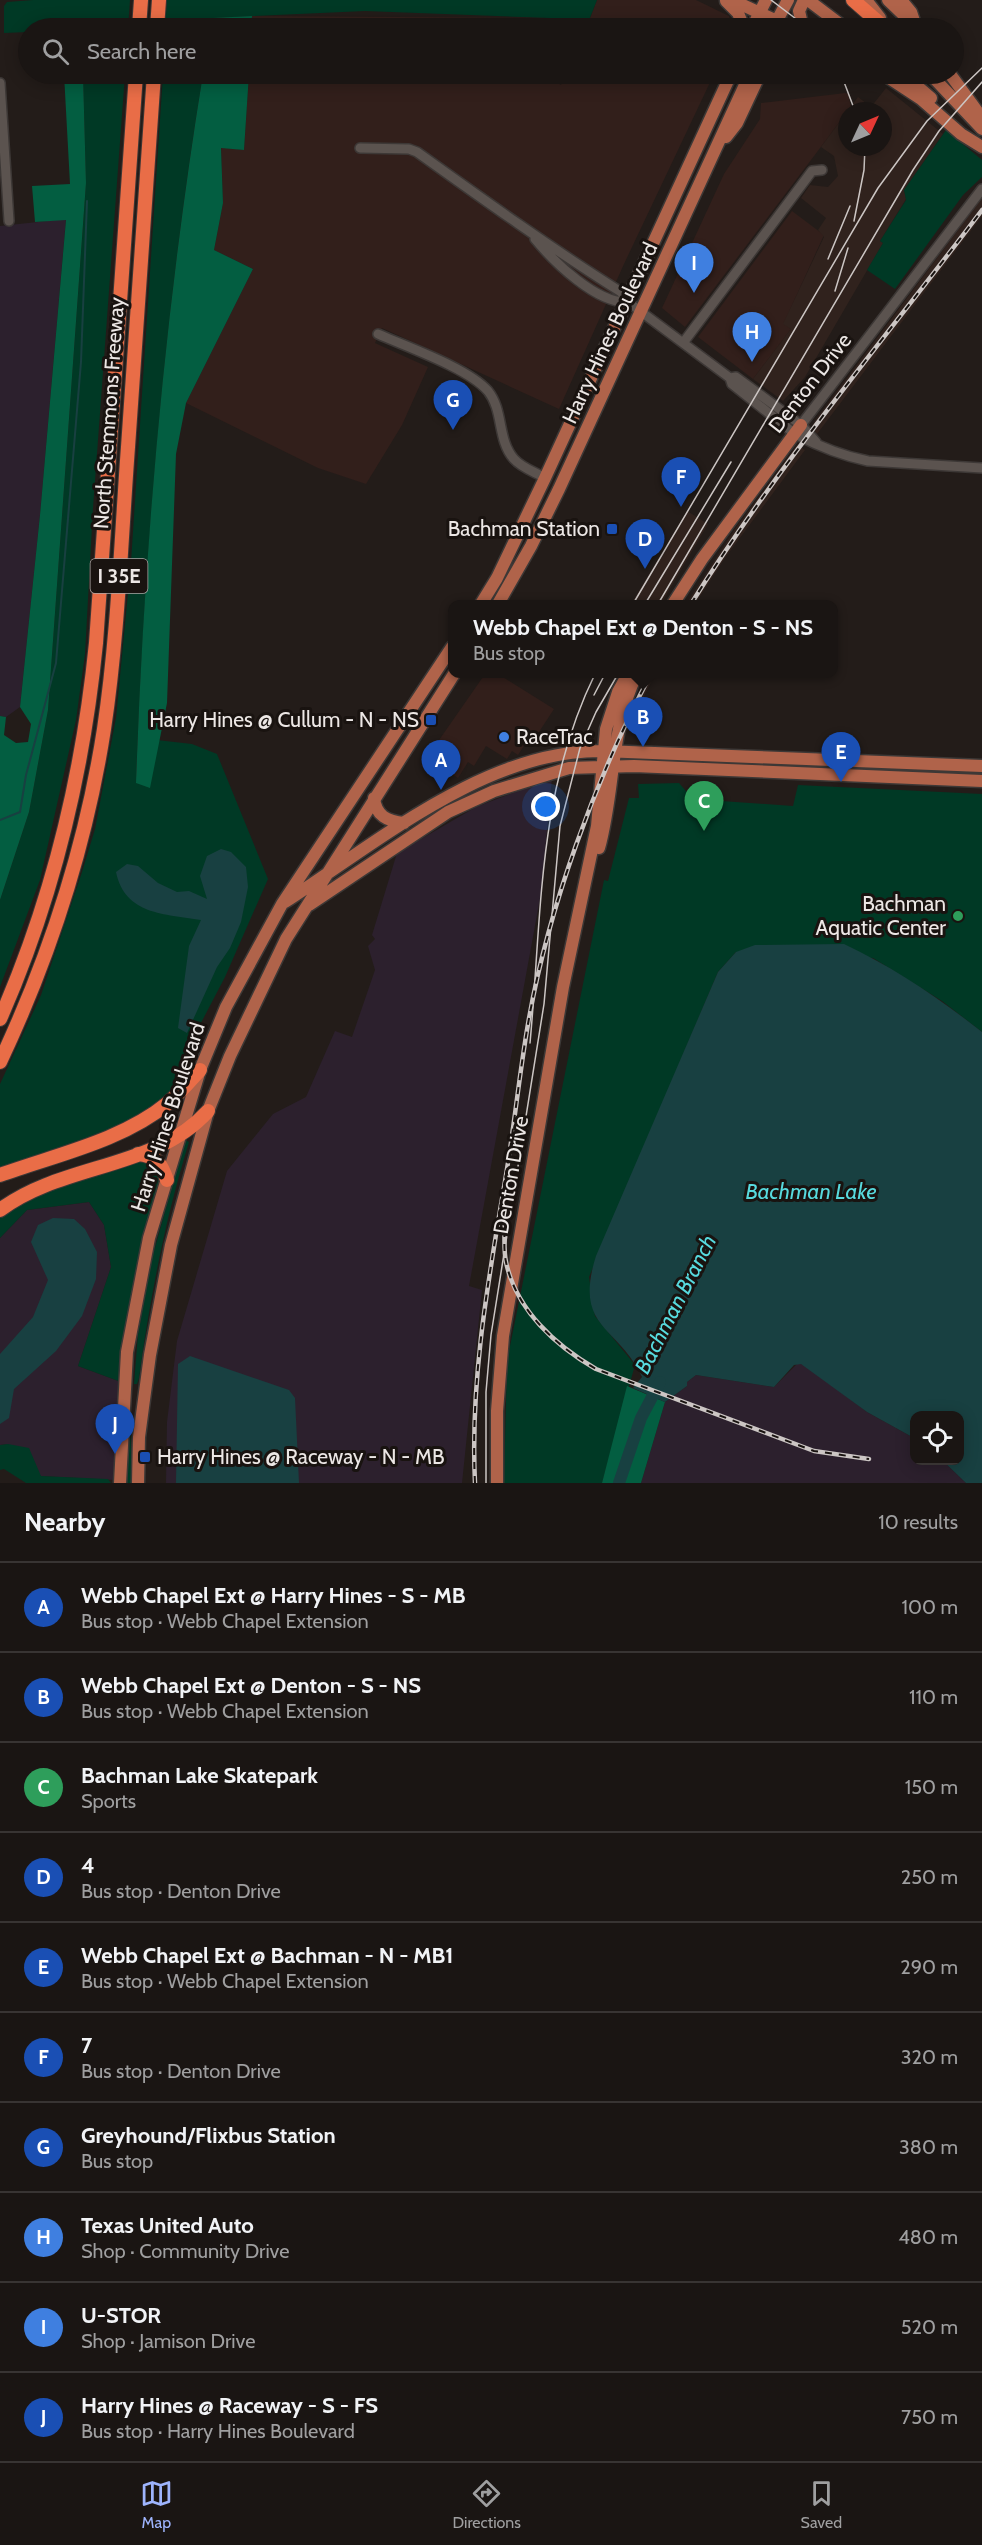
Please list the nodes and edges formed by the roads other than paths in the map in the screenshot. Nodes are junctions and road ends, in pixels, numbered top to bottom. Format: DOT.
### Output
graph roads {
  1 [pos="141,0"];
  2 [pos="159,0"];
  3 [pos="724,0"];
  4 [pos="732,0"];
  5 [pos="766,0"];
  6 [pos="788,0"];
  7 [pos="806,0"];
  8 [pos="888,0"];
  9 [pos="895,0"];
  10 [pos="901,0"];
  11 [pos="858,1"];
  12 [pos="759,13"];
  13 [pos="140,18"];
  14 [pos="158,18"];
  15 [pos="740,18"];
  16 [pos="757,18"];
  17 [pos="765,18"];
  18 [pos="778,18"];
  19 [pos="800,18"];
  20 [pos="831,18"];
  21 [pos="876,18"];
  22 [pos="907,18"];
  23 [pos="909,18"];
  24 [pos="913,18"];
  25 [pos="0,83"];
  26 [pos="135,84"];
  27 [pos="153,84"];
  28 [pos="727,84"];
  29 [pos="745,84"];
  30 [pos="755,84"];
  31 [pos="898,84"];
  32 [pos="914,84"];
  33 [pos="939,84"];
  34 [pos="957,84"];
  35 [pos="982,118"];
  36 [pos="710,121"];
  37 [pos="725,129"];
  38 [pos="982,129"];
  39 [pos="718,144"];
  40 [pos="982,146"];
  41 [pos="360,148"];
  42 [pos="822,170"];
  43 [pos="982,189"];
  44 [pos="9,221"];
  45 [pos="531,235"];
  46 [pos="628,302"];
  47 [pos="642,311"];
  48 [pos="378,333"];
  49 [pos="683,343"];
  50 [pos="798,429"];
  51 [pos="982,468"];
  52 [pos="545,478"];
  53 [pos="559,489"];
  54 [pos="483,600"];
  55 [pos="500,600"];
  56 [pos="676,600"];
  57 [pos="448,654"];
  58 [pos="451,678"];
  59 [pos="626,678"];
  60 [pos="635,678"];
  61 [pos="391,738"];
  62 [pos="405,748"];
  63 [pos="610,752"];
  64 [pos="776,757"];
  65 [pos="812,758"];
  66 [pos="945,765"];
  67 [pos="609,766"];
  68 [pos="634,766"];
  69 [pos="982,766"];
  70 [pos="520,767"];
  71 [pos="724,770"];
  72 [pos="812,773"];
  73 [pos="944,779"];
  74 [pos="982,781"];
  75 [pos="612,790"];
  76 [pos="374,798"];
  77 [pos="473,801"];
  78 [pos="404,824"];
  79 [pos="587,876"];
  80 [pos="325,877"];
  81 [pos="282,904"];
  82 [pos="305,908"];
  83 [pos="0,1019"];
  84 [pos="0,1062"];
  85 [pos="200,1070"];
  86 [pos="208,1111"];
  87 [pos="179,1137"];
  88 [pos="138,1154"];
  89 [pos="0,1175"];
  90 [pos="166,1180"];
  91 [pos="0,1210"];
  92 [pos="124,1398"];
  93 [pos="144,1400"];
  94 [pos="120,1483"];
  95 [pos="138,1483"];
  96 [pos="497,1483"];
  1 -- 13 [label="highway"];
  2 -- 14 [label="highway"];
  3 -- 15 [label="main road"];
  4 -- 12 [label="main road"];
  5 -- 12 [label="main road"];
  6 -- 18 [label="main road"];
  7 -- 19 [label="main road"];
  7 -- 20 [label="main road"];
  8 -- 22 [label="main road"];
  9 -- 23 [label="main road"];
  10 -- 24 [label="main road"];
  11 -- 21 [label="highway"];
  12 -- 16 [label="main road"];
  12 -- 17 [label="main road"];
  25 -- 44 [label="street"];
  26 -- 83 [label="highway, North Stemmons Freeway / I 35E"];
  27 -- 84 [label="highway, North Stemmons Freeway / I 35E"];
  28 -- 36 [label="main road, Harry Hines Boulevard"];
  29 -- 37 [label="main road, Harry Hines Boulevard"];
  30 -- 39 [label="main road"];
  31 -- 40 [label="main road"];
  32 -- 40 [label="main road"];
  33 -- 38 [label="main road"];
  34 -- 35 [label="main road"];
  36 -- 37 [label="main road"];
  36 -- 46 [label="main road, Harry Hines Boulevard"];
  37 -- 39 [label="main road, Harry Hines Boulevard"];
  39 -- 47 [label="main road, Harry Hines Boulevard"];
  41 -- 45 [label="street"];
  42 -- 49 [label="street"];
  43 -- 50 [label="street, Denton Drive"];
  45 -- 46 [label="street"];
  45 -- 46 [label="street"];
  46 -- 47 [label="street"];
  46 -- 52 [label="main road, Harry Hines Boulevard"];
  47 -- 49 [label="street"];
  47 -- 53 [label="main road, Harry Hines Boulevard"];
  48 -- 52 [label="street"];
  49 -- 50 [label="street"];
  50 -- 51 [label="street"];
  50 -- 56 [label="main road, Denton Drive"];
  52 -- 53 [label="main road"];
  52 -- 54 [label="main road, Harry Hines Boulevard"];
  53 -- 55 [label="main road, Harry Hines Boulevard"];
  57 -- 61 [label="main road, Harry Hines Boulevard"];
  58 -- 62 [label="main road, Harry Hines Boulevard"];
  59 -- 63 [label="main road, Denton Drive"];
  60 -- 63 [label="main road, Denton Drive"];
  61 -- 62 [label="main road"];
  61 -- 81 [label="main road, Harry Hines Boulevard"];
  62 -- 76 [label="main road, Harry Hines Boulevard"];
  63 -- 64 [label="main road"];
  63 -- 67 [label="main road, Denton Drive"];
  63 -- 70 [label="main road"];
  64 -- 65 [label="main road"];
  64 -- 71 [label="main road"];
  65 -- 66 [label="main road"];
  65 -- 72 [label="main road"];
  66 -- 69 [label="main road"];
  66 -- 73 [label="main road"];
  67 -- 68 [label="main road"];
  67 -- 75 [label="main road, Denton Drive"];
  67 -- 77 [label="main road"];
  67 -- 79 [label="main road, Denton Drive"];
  68 -- 71 [label="main road"];
  68 -- 75 [label="main road"];
  70 -- 77 [label="main road"];
  70 -- 78 [label="main road"];
  71 -- 72 [label="main road"];
  72 -- 73 [label="main road"];
  73 -- 74 [label="main road"];
  75 -- 79 [label="main road, Denton Drive"];
  76 -- 78 [label="main road"];
  76 -- 80 [label="main road, Harry Hines Boulevard"];
  77 -- 82 [label="main road"];
  78 -- 80 [label="main road"];
  79 -- 96 [label="main road, Denton Drive"];
  80 -- 81 [label="main road"];
  80 -- 82 [label="main road, Harry Hines Boulevard"];
  81 -- 82 [label="main road"];
  81 -- 85 [label="main road, Harry Hines Boulevard"];
  82 -- 86 [label="main road, Harry Hines Boulevard"];
  85 -- 87 [label="main road, Harry Hines Boulevard"];
  85 -- 89 [label="highway"];
  86 -- 87 [label="highway"];
  86 -- 93 [label="main road, Harry Hines Boulevard"];
  87 -- 88 [label="highway"];
  87 -- 90 [label="main road, Harry Hines Boulevard"];
  88 -- 90 [label="highway"];
  88 -- 91 [label="highway"];
  90 -- 92 [label="main road, Harry Hines Boulevard"];
  92 -- 93 [label="main road"];
  92 -- 94 [label="main road, Harry Hines Boulevard"];
  93 -- 95 [label="main road, Harry Hines Boulevard"];
}
